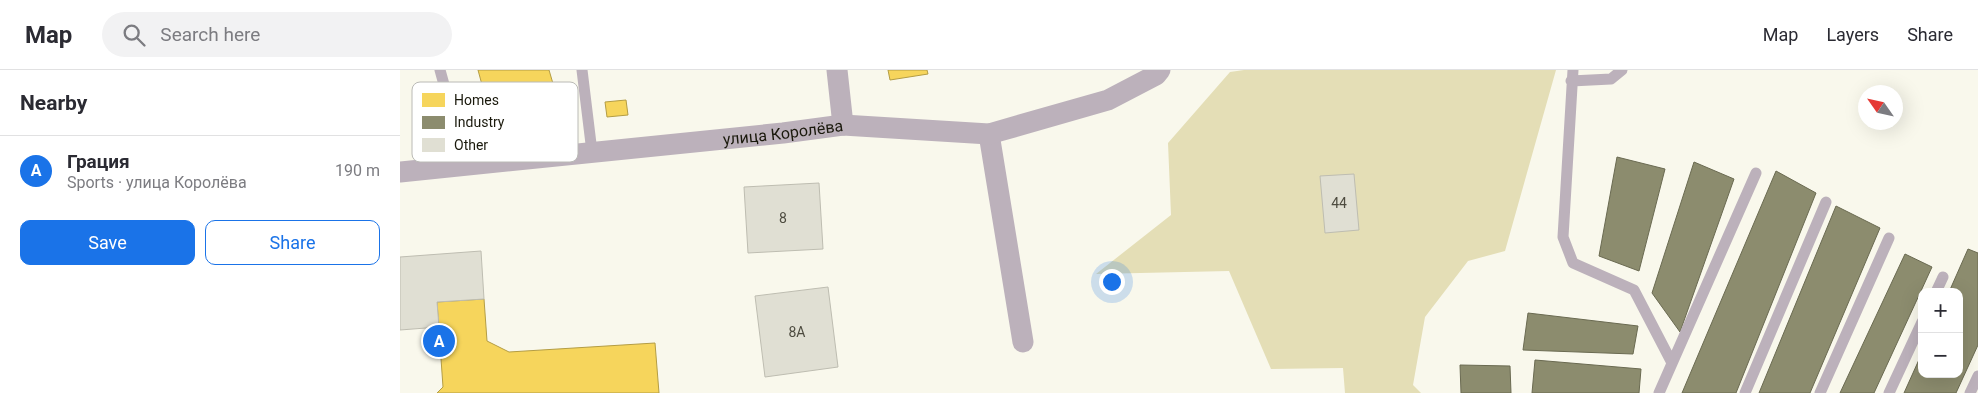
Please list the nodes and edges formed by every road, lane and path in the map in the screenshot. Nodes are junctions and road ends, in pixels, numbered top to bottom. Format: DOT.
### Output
graph roads {
  1 [pos="582,70"];
  2 [pos="837,70"];
  3 [pos="1622,70"];
  4 [pos="1158,72"];
  5 [pos="1572,76"];
  6 [pos="843,125"];
  7 [pos="989,134"];
  8 [pos="592,152"];
  9 [pos="578,153"];
  10 [pos="460,162"];
  11 [pos="498,162"];
  12 [pos="460,166"];
  13 [pos="400,172"];
  14 [pos="1756,172"];
  15 [pos="1826,202"];
  16 [pos="1889,238"];
  17 [pos="1942,278"];
  18 [pos="1938,288"];
  19 [pos="1918,331"];
  20 [pos="1023,342"];
  21 [pos="1672,363"];
  22 [pos="1978,376"];
  23 [pos="1659,393"];
  24 [pos="1745,393"];
  25 [pos="1820,393"];
  26 [pos="1889,393"];
  27 [pos="1970,393"];
  1 -- 8 [label="lane"];
  2 -- 6 [label="street"];
  3 -- 5 [label="lane"];
  4 -- 7 [label="street, улица Королёва"];
  5 -- 21 [label="lane"];
  6 -- 7 [label="street, улица Королёва"];
  6 -- 8 [label="street, улица Королёва"];
  7 -- 20 [label="street"];
  8 -- 9 [label="street, улица Королёва"];
  10 -- 12 [label="lane"];
  11 -- 12 [label="street, улица Королёва"];
  12 -- 13 [label="street, улица Королёва"];
  14 -- 21 [label="lane"];
  15 -- 24 [label="lane"];
  16 -- 25 [label="lane"];
  17 -- 18 [label="lane"];
  19 -- 26 [label="lane"];
  21 -- 23 [label="lane"];
  22 -- 27 [label="lane"];
}
